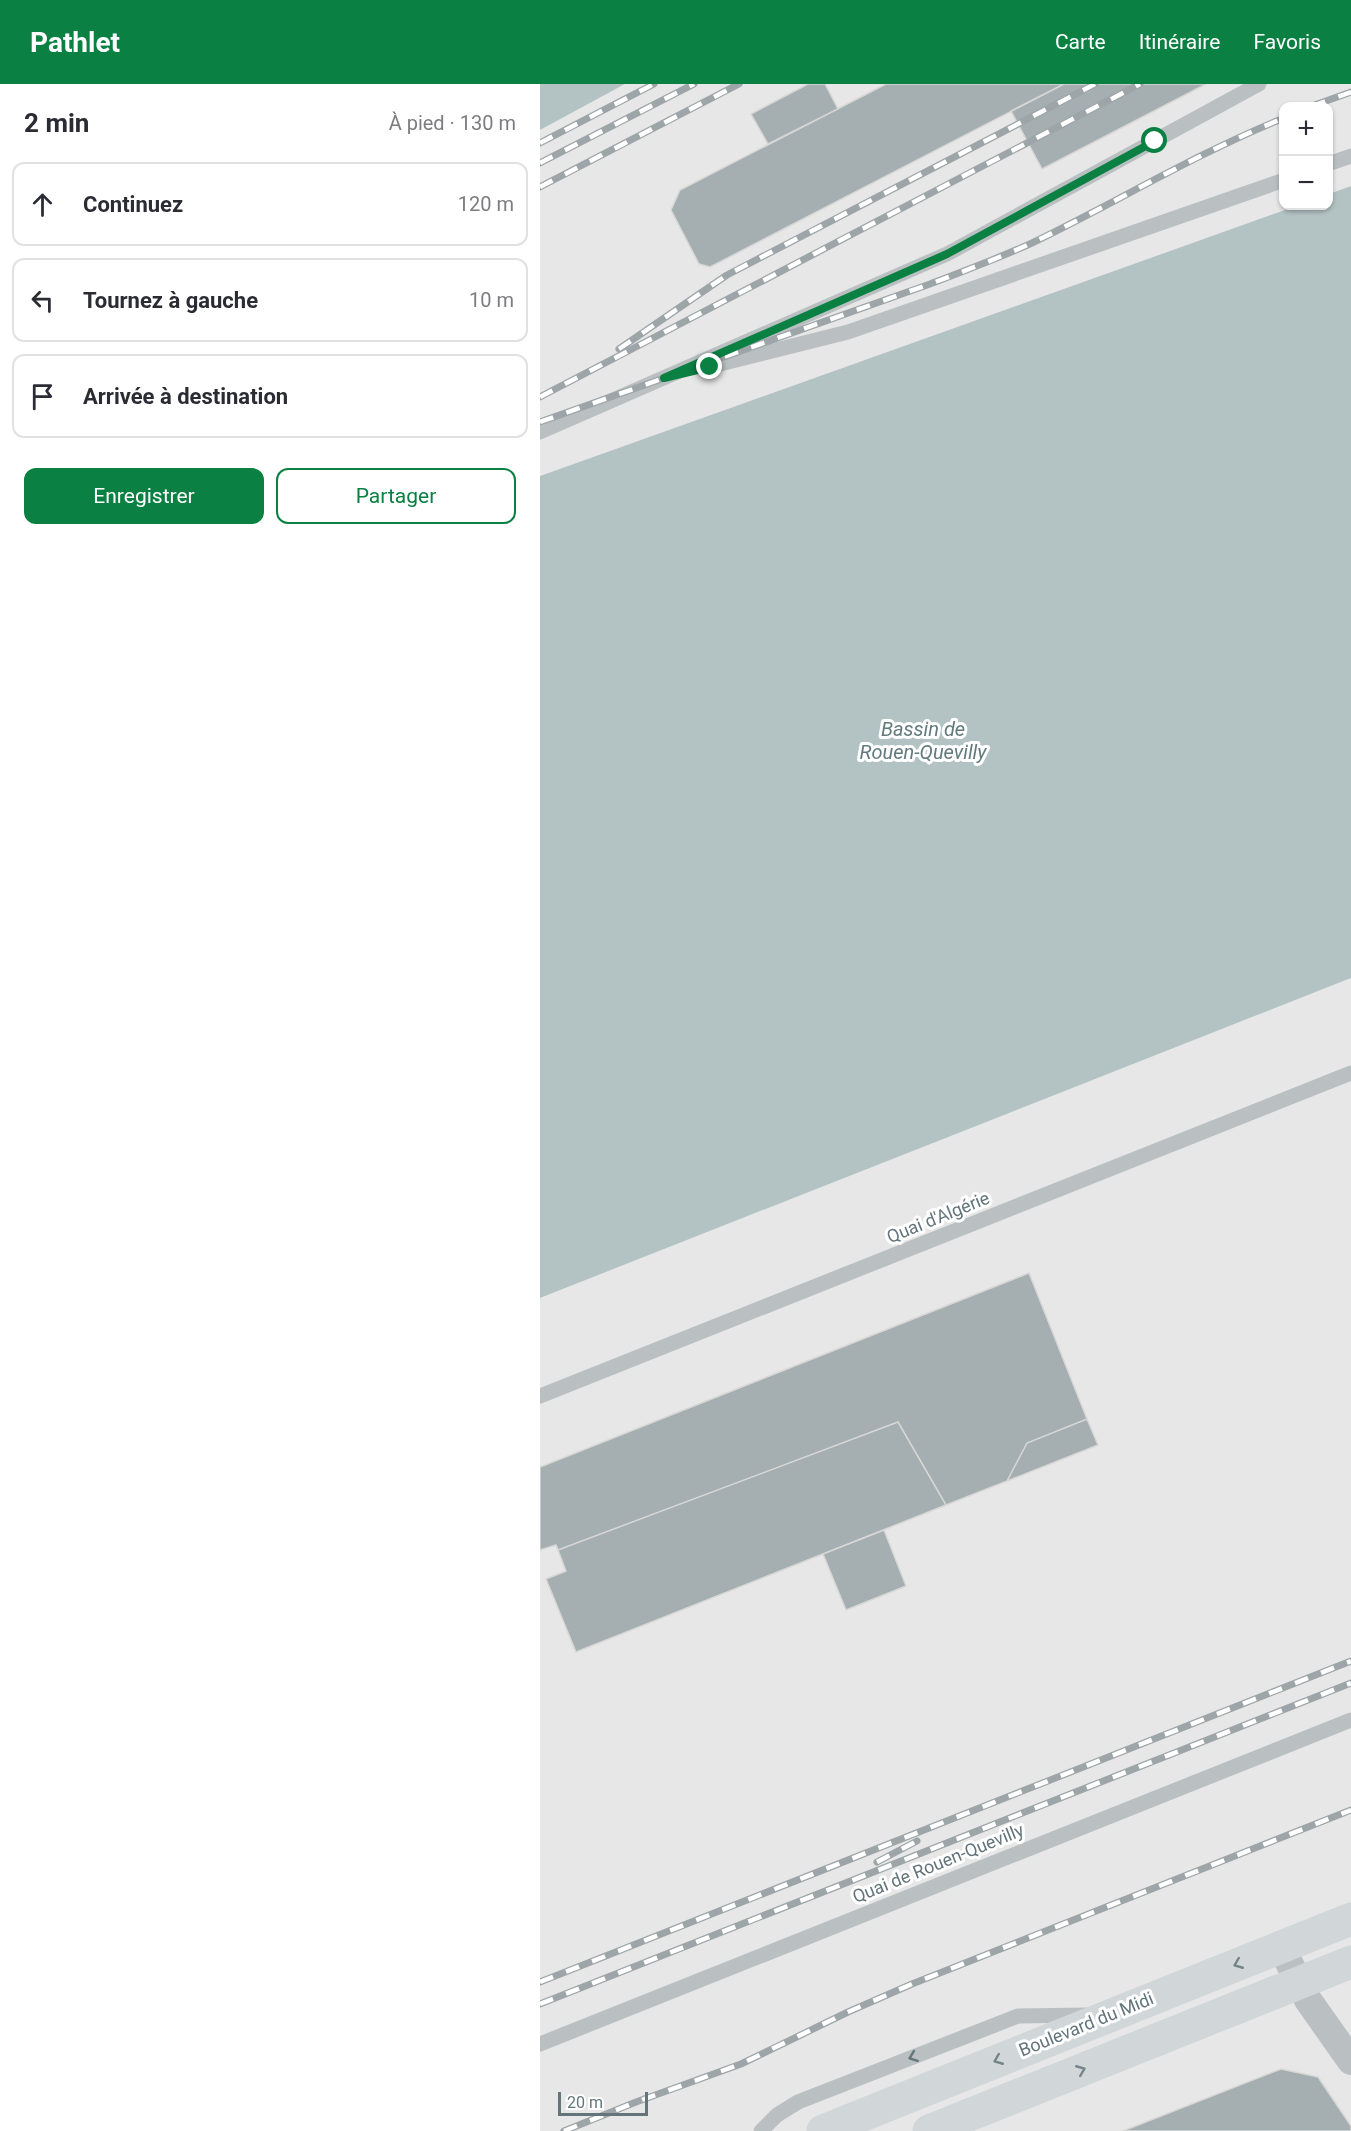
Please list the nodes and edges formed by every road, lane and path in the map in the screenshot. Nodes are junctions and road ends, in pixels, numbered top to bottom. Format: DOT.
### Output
graph roads {
  1 [pos="1259,84"];
  2 [pos="1351,156"];
  3 [pos="1333,163"];
  4 [pos="1279,182"];
  5 [pos="664,378"];
  6 [pos="540,432"];
  7 [pos="1351,1073"];
  8 [pos="540,1396"];
  9 [pos="1351,1720"];
  10 [pos="1351,1919"];
  11 [pos="1281,1947"];
  12 [pos="1351,1962"];
  13 [pos="1299,1983"];
  14 [pos="1111,2014"];
  15 [pos="540,2044"];
  16 [pos="1350,2058"];
  17 [pos="761,2131"];
  18 [pos="823,2131"];
  19 [pos="929,2131"];
  1 -- 5 [label="lane"];
  2 -- 3 [label="lane"];
  4 -- 5 [label="lane"];
  5 -- 6 [label="lane"];
  7 -- 8 [label="lane, Quai d'Algérie"];
  9 -- 15 [label="lane, Quai de Rouen-Quevilly"];
  10 -- 11 [label="main road, Boulevard du Midi"];
  11 -- 13 [label="street"];
  11 -- 14 [label="main road, Boulevard du Midi, one-way"];
  12 -- 13 [label="main road"];
  13 -- 16 [label="street"];
  19 -- 13 [label="main road, one-way"];
  14 -- 17 [label="lane, one-way"];
  14 -- 18 [label="main road, Boulevard du Midi, one-way"];
}
